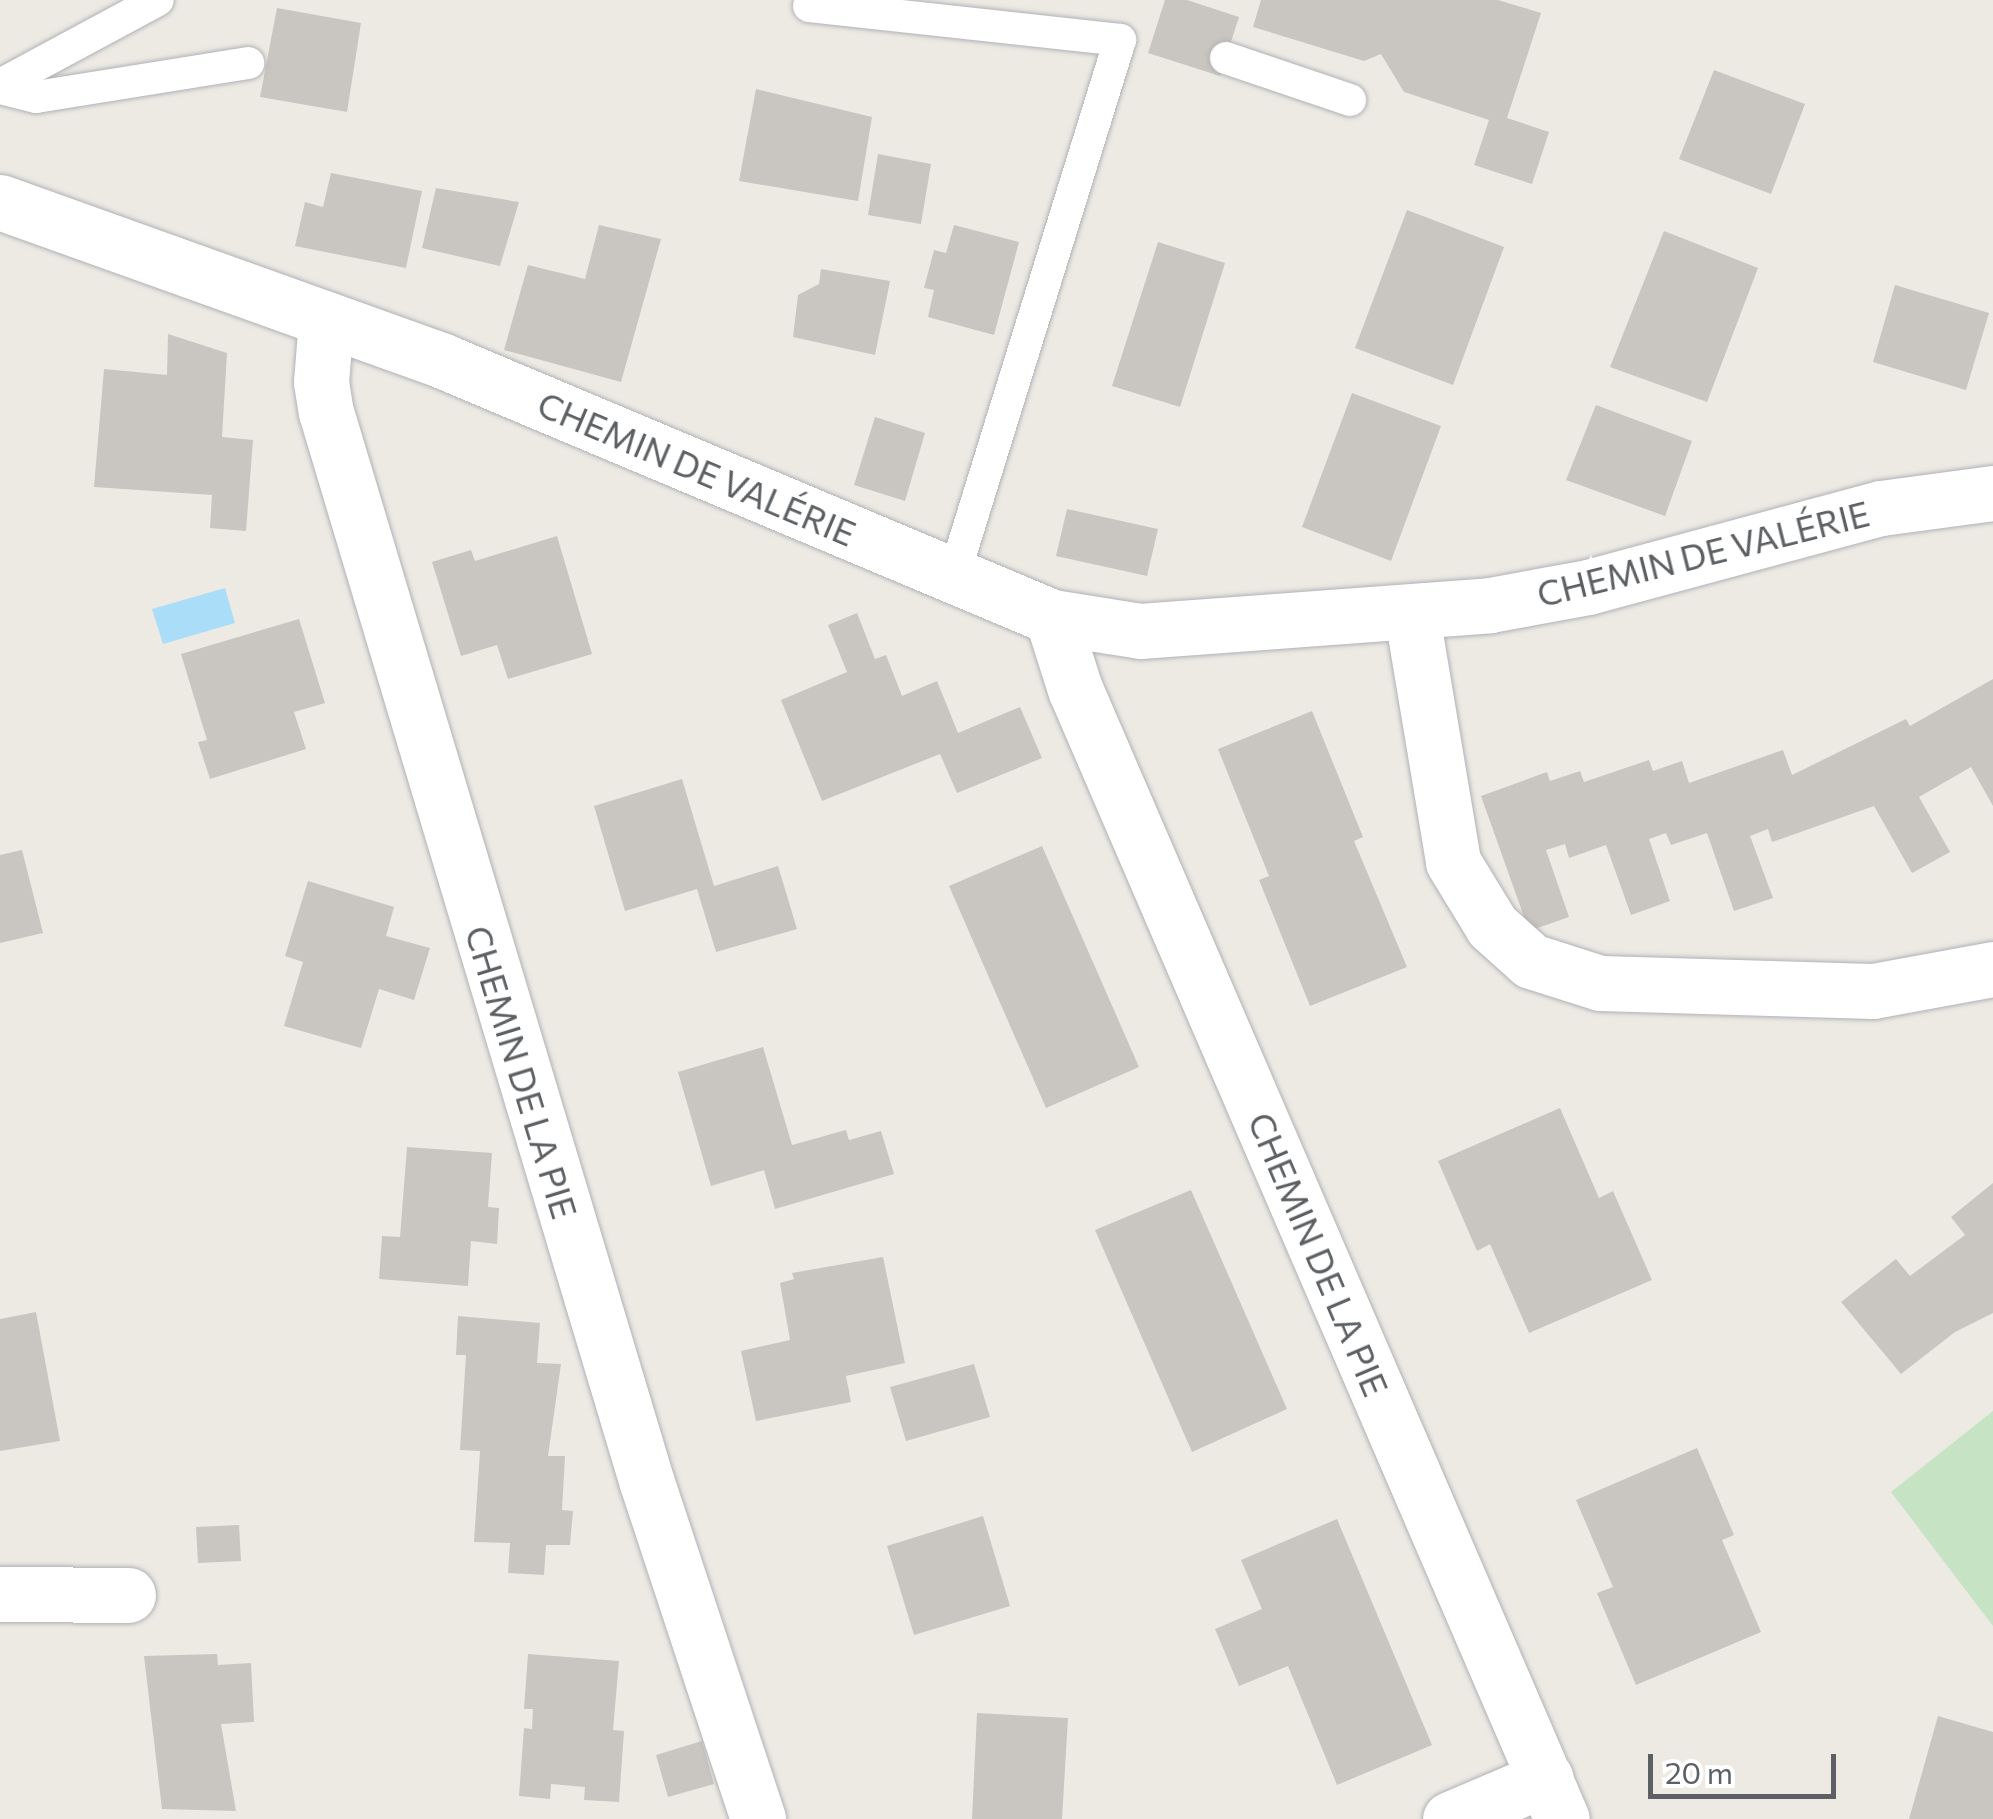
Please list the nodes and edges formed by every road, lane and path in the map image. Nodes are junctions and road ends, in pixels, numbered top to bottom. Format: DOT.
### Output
graph roads {
  1 [pos="158,0"];
  2 [pos="809,6"];
  3 [pos="1226,58"];
  4 [pos="248,63"];
  5 [pos="0,86"];
  6 [pos="1350,100"];
  7 [pos="0,202"];
  8 [pos="326,318"];
  9 [pos="1993,493"];
  10 [pos="954,576"];
  11 [pos="1412,616"];
  12 [pos="1052,617"];
  13 [pos="1993,969"];
  14 [pos="0,1594"];
  15 [pos="128,1595"];
  16 [pos="1554,1798"];
  17 [pos="758,1819"];
  18 [pos="1450,1819"];
  1 -- 5 [label="lane"];
  2 -- 10 [label="lane"];
  3 -- 6 [label="lane"];
  4 -- 5 [label="lane"];
  7 -- 8 [label="street, CHEMIN DE VALÉRIE"];
  8 -- 10 [label="street, CHEMIN DE VALÉRIE"];
  8 -- 17 [label="street, CHEMIN DE LA PIE"];
  9 -- 11 [label="street, CHEMIN DE VALÉRIE"];
  10 -- 12 [label="street, CHEMIN DE VALÉRIE"];
  11 -- 12 [label="street, CHEMIN DE VALÉRIE"];
  11 -- 13 [label="street"];
  12 -- 16 [label="street, CHEMIN DE LA PIE"];
  14 -- 15 [label="street"];
  16 -- 18 [label="street, CHEMIN DE LA PIE"];
}
